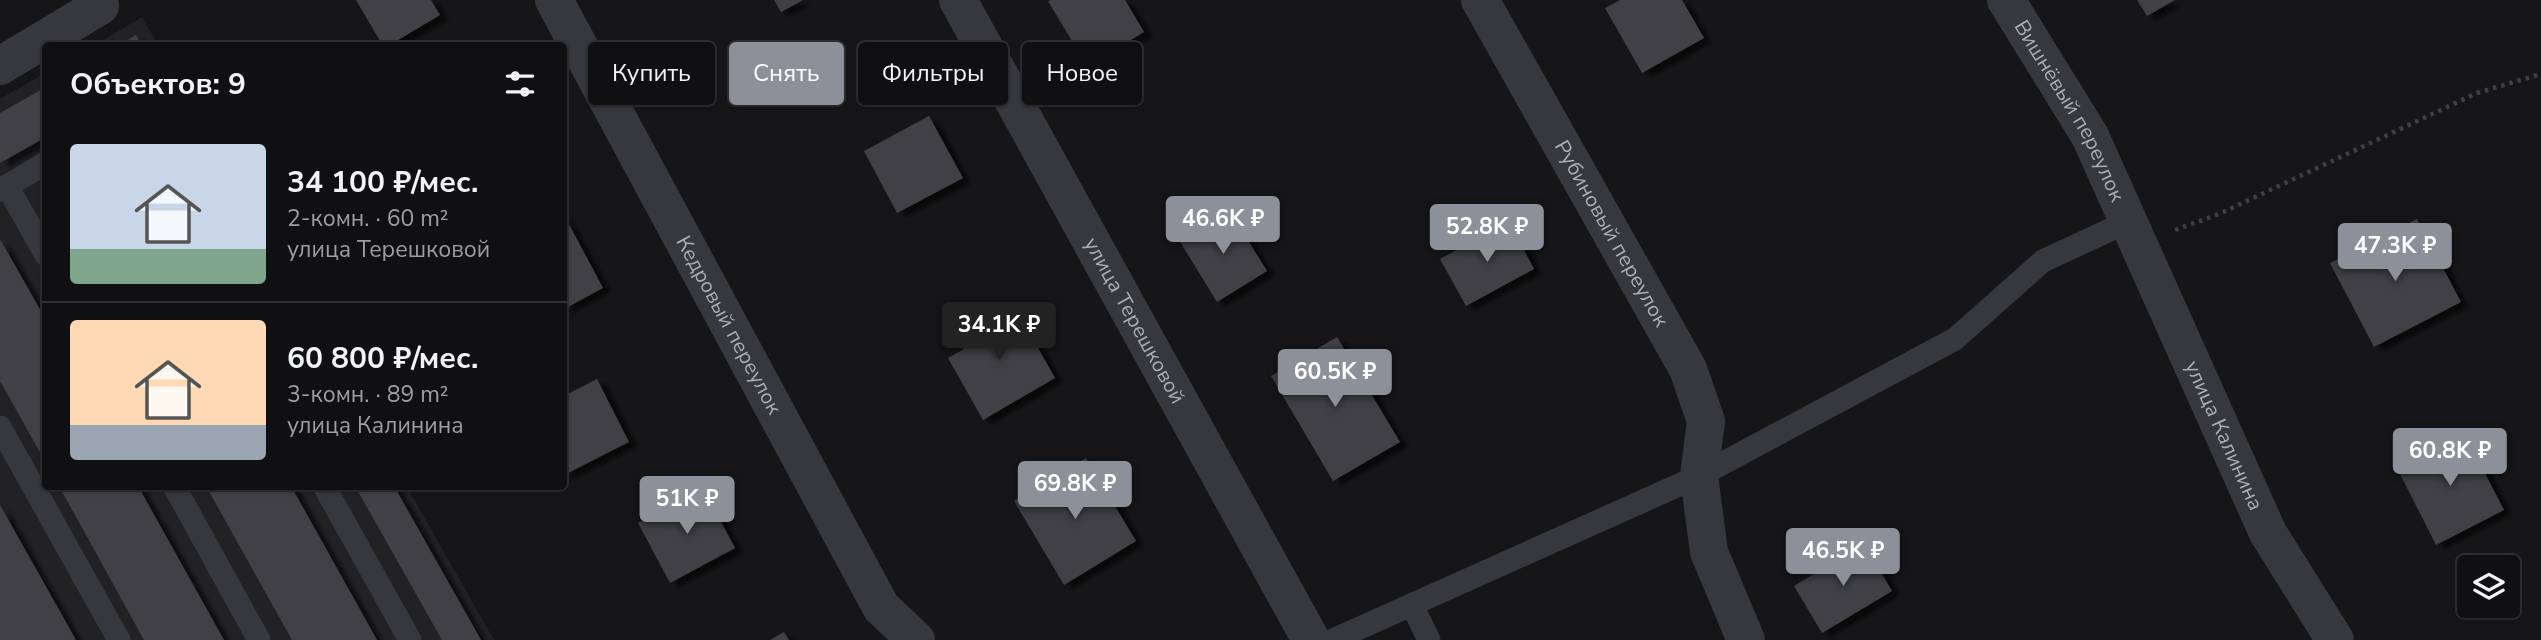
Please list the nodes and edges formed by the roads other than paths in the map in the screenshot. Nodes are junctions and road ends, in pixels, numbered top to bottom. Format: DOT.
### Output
graph roads {
  1 [pos="554,0"];
  2 [pos="958,0"];
  3 [pos="1480,0"];
  4 [pos="2006,0"];
  5 [pos="100,6"];
  6 [pos="0,66"];
  7 [pos="42,165"];
  8 [pos="4,188"];
  9 [pos="2132,233"];
  10 [pos="42,249"];
  11 [pos="0,427"];
  12 [pos="1699,476"];
  13 [pos="176,490"];
  14 [pos="326,490"];
  15 [pos="1412,604"];
  16 [pos="119,640"];
  17 [pos="259,640"];
  18 [pos="410,640"];
  19 [pos="916,640"];
  20 [pos="1311,640"];
  21 [pos="1333,640"];
  22 [pos="1429,640"];
  23 [pos="1746,640"];
  24 [pos="2335,640"];
  1 -- 19 [label="street, Кедровый переулок"];
  2 -- 20 [label="street, улица Терешковой"];
  3 -- 12 [label="street, Рубиновый переулок"];
  4 -- 9 [label="street, Вишнёвый переулок"];
  5 -- 6 [label="street"];
  7 -- 8 [label="lane"];
  8 -- 10 [label="lane"];
  9 -- 12 [label="lane"];
  9 -- 24 [label="street, улица Калинина"];
  11 -- 16 [label="lane"];
  12 -- 15 [label="lane"];
  12 -- 23 [label="street, Рубиновый переулок"];
  13 -- 17 [label="lane"];
  14 -- 18 [label="lane"];
  15 -- 21 [label="lane"];
  15 -- 22 [label="lane"];
}
